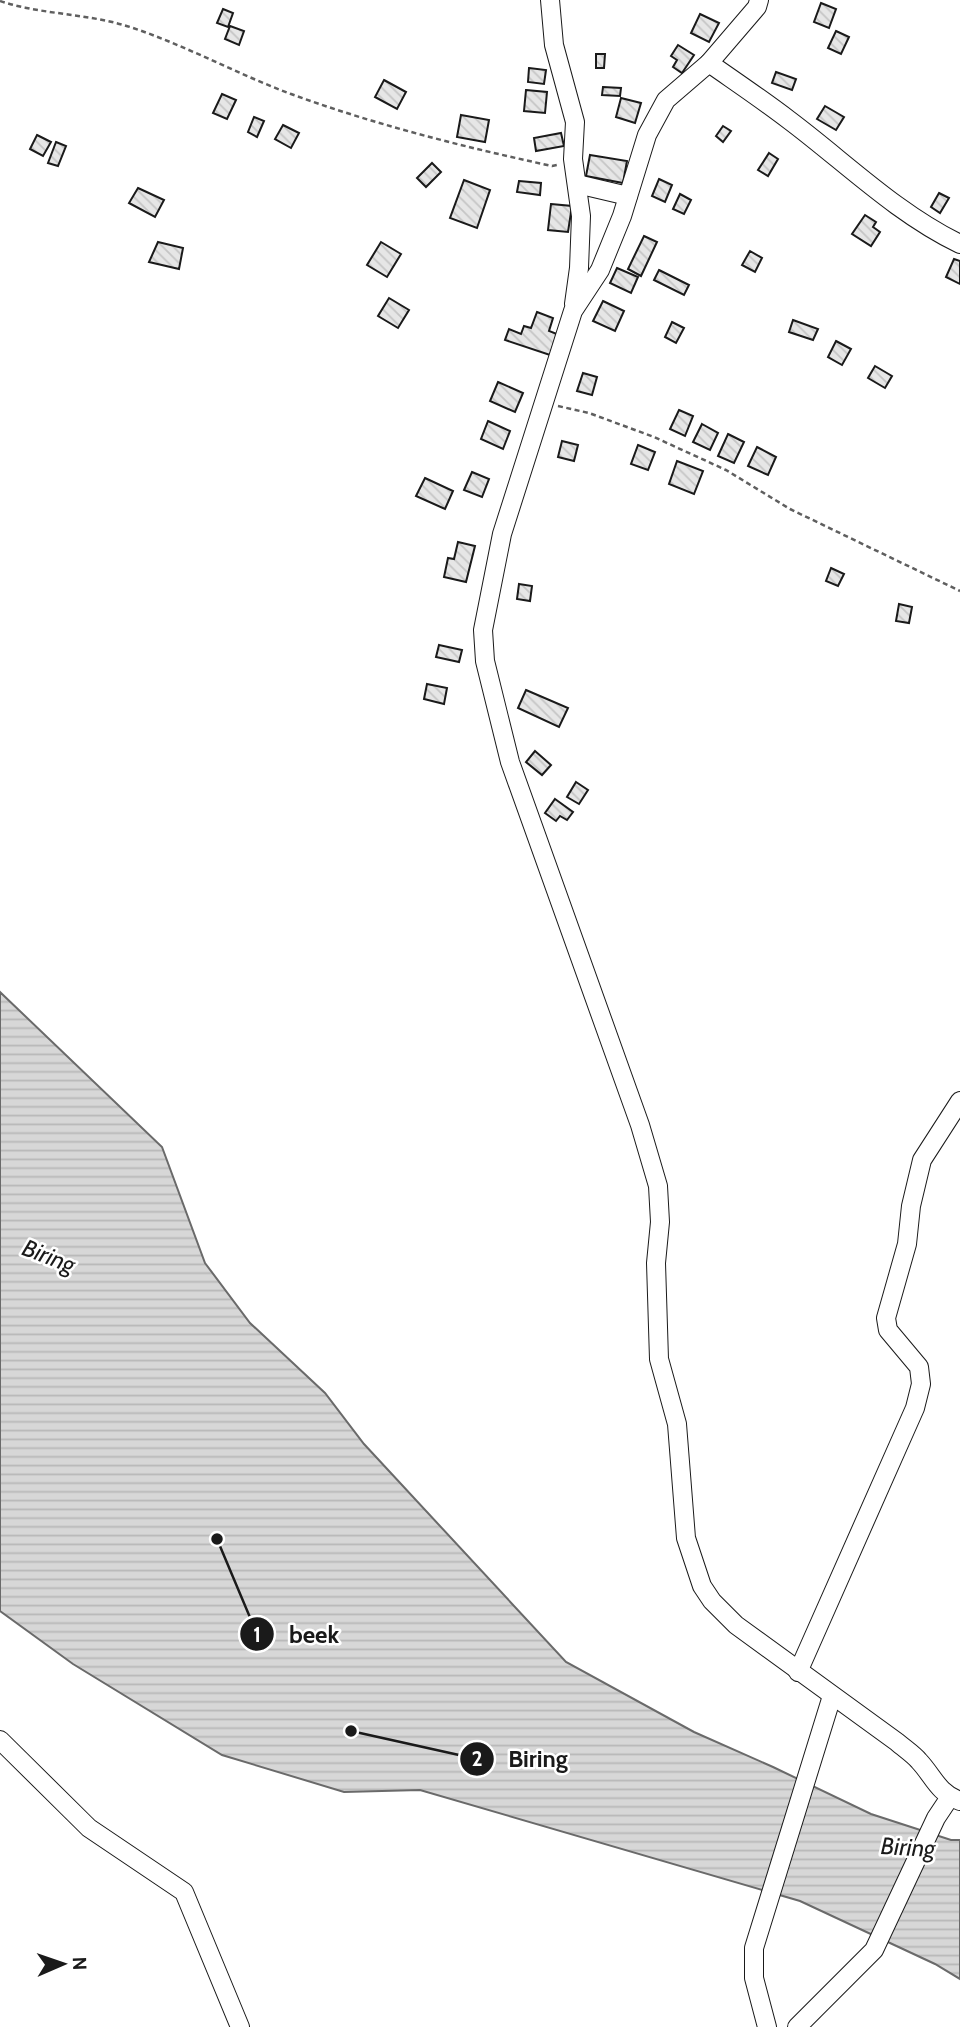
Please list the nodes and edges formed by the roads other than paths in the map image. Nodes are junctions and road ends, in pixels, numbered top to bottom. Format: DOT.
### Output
graph roads {
  1 [pos="550,0"];
  2 [pos="759,0"];
  3 [pos="709,63"];
  4 [pos="576,184"];
  5 [pos="628,196"];
  6 [pos="960,244"];
  7 [pos="573,312"];
  8 [pos="960,1101"];
  9 [pos="798,1672"];
  10 [pos="832,1696"];
  11 [pos="0,1740"];
  12 [pos="955,1799"];
  13 [pos="240,2027"];
  14 [pos="766,2027"];
  15 [pos="797,2027"];
  1 -- 4 [label="street"];
  2 -- 3 [label="street"];
  3 -- 5 [label="street"];
  3 -- 6 [label="street"];
  4 -- 5 [label="street"];
  4 -- 7 [label="street"];
  5 -- 7 [label="street"];
  7 -- 9 [label="street"];
  8 -- 9 [label="street"];
  9 -- 10 [label="street"];
  10 -- 12 [label="street"];
  10 -- 14 [label="street"];
  11 -- 13 [label="street"];
  12 -- 15 [label="street"];
}
